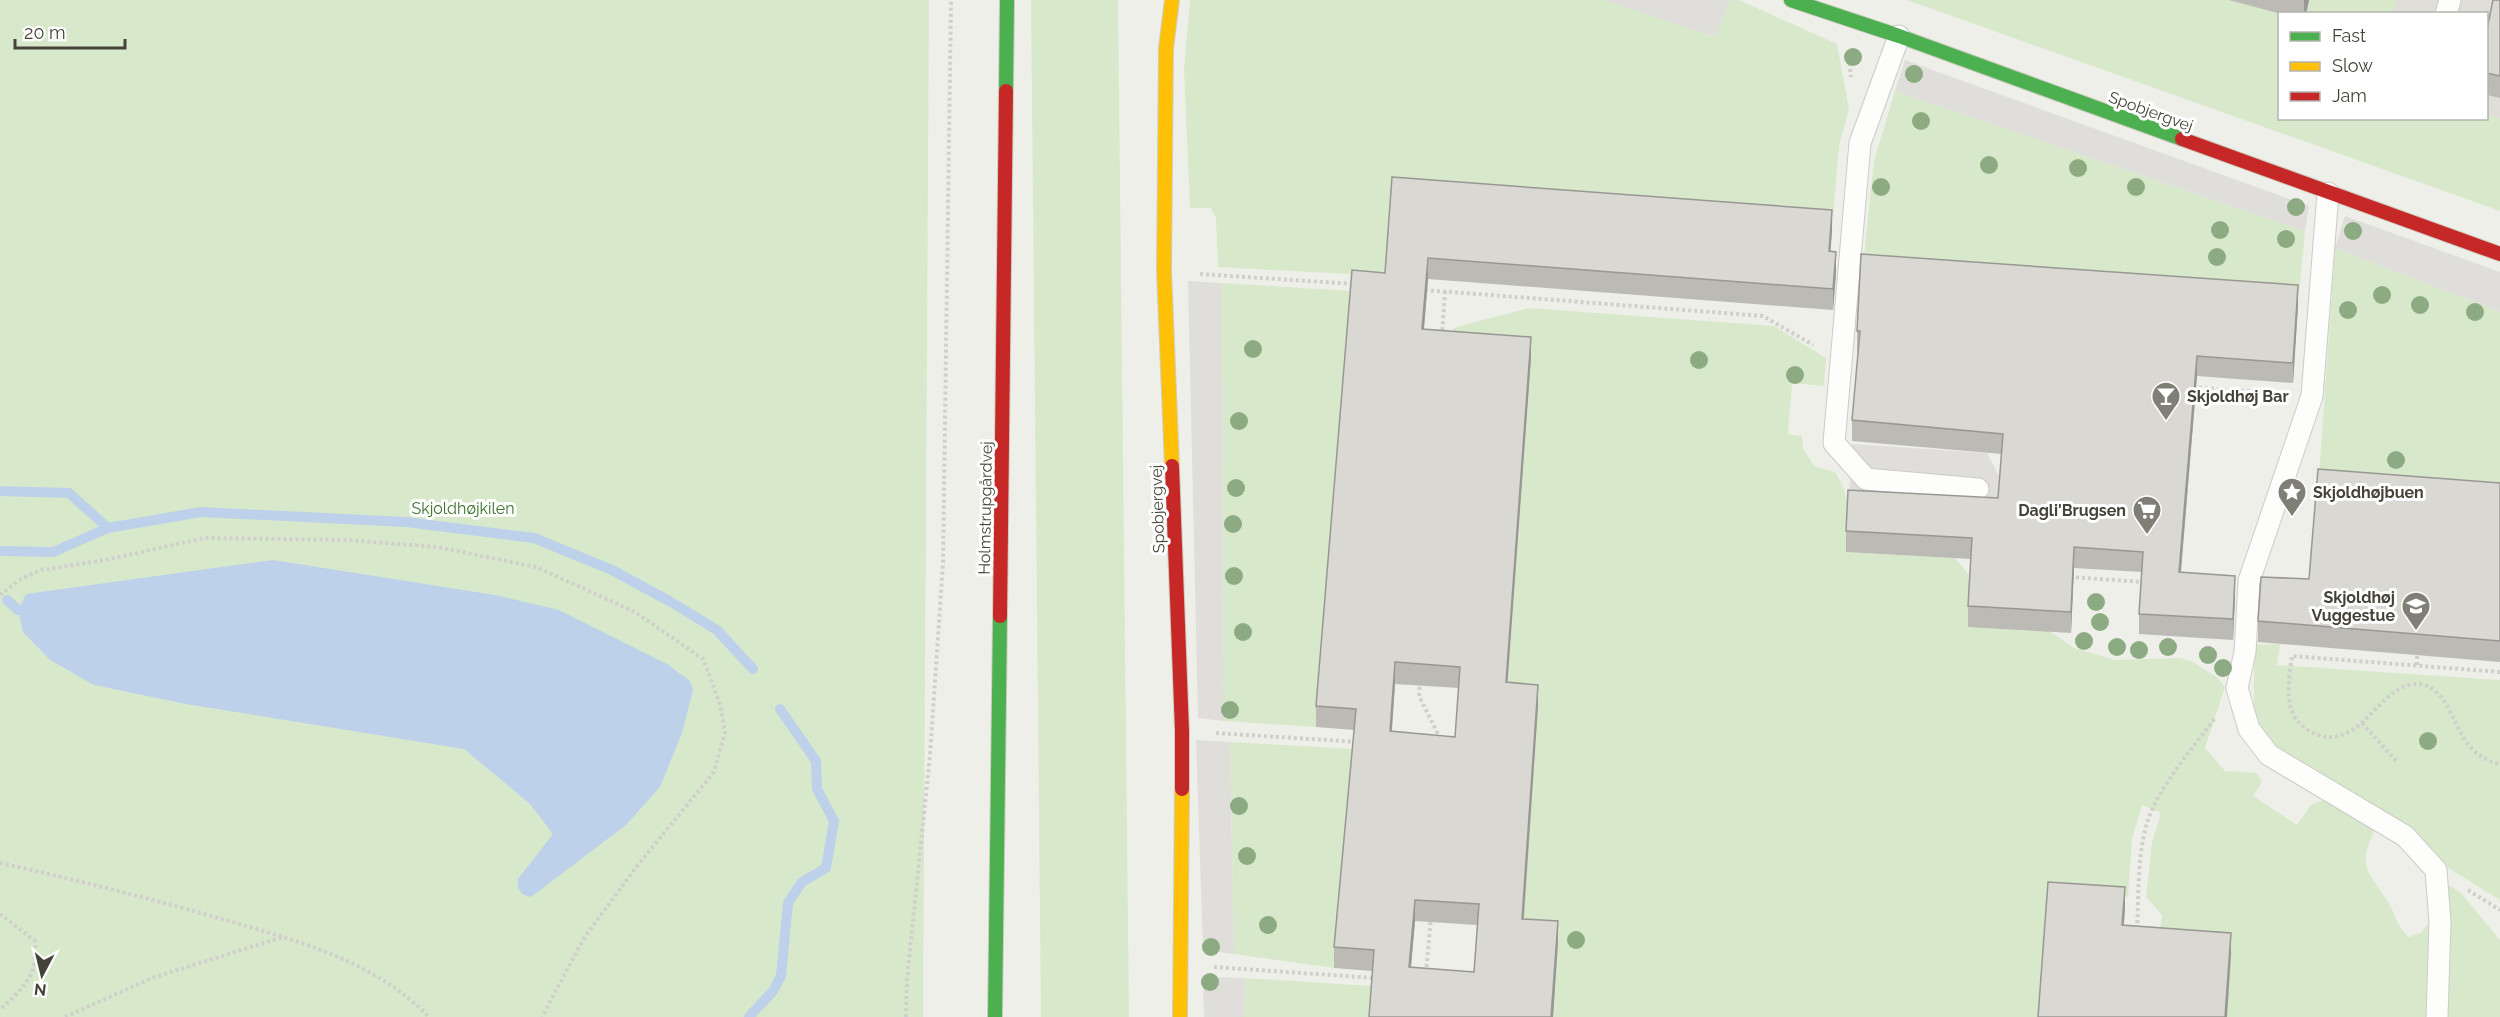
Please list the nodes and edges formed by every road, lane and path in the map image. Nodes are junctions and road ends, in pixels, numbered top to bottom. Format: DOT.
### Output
graph roads {
  1 [pos="951,0"];
  2 [pos="1006,0"];
  3 [pos="1172,0"];
  4 [pos="1791,0"];
  5 [pos="1899,36"];
  6 [pos="2328,193"];
  7 [pos="2500,254"];
  8 [pos="1164,271"];
  9 [pos="1359,285"];
  10 [pos="1424,290"];
  11 [pos="1445,291"];
  12 [pos="1442,339"];
  13 [pos="1842,362"];
  14 [pos="2181,386"];
  15 [pos="2312,396"];
  16 [pos="1978,489"];
  17 [pos="2061,577"];
  18 [pos="2153,583"];
  19 [pos="0,595"];
  20 [pos="2417,654"];
  21 [pos="2417,665"];
  22 [pos="1420,672"];
  23 [pos="2500,672"];
  24 [pos="2237,688"];
  25 [pos="2362,723"];
  26 [pos="1182,731"];
  27 [pos="1364,743"];
  28 [pos="1445,748"];
  29 [pos="2398,763"];
  30 [pos="2500,764"];
  31 [pos="0,863"];
  32 [pos="1432,912"];
  33 [pos="0,914"];
  34 [pos="2136,933"];
  35 [pos="284,937"];
  36 [pos="1179,964"];
  37 [pos="1383,979"];
  38 [pos="1426,982"];
  39 [pos="0,1010"];
  40 [pos="65,1017"];
  41 [pos="429,1017"];
  42 [pos="542,1017"];
  43 [pos="906,1017"];
  44 [pos="995,1017"];
  45 [pos="1180,1017"];
  46 [pos="2437,1017"];
  1 -- 43 [label="path"];
  2 -- 44 [label="street, Holmstrupgårdvej"];
  3 -- 8 [label="street, Spobjergvej"];
  4 -- 5 [label="street, Spobjergvej"];
  5 -- 6 [label="street, Spobjergvej"];
  5 -- 13 [label="lane"];
  6 -- 7 [label="street, Spobjergvej"];
  6 -- 15 [label="lane"];
  8 -- 9 [label="path"];
  8 -- 26 [label="street, Spobjergvej"];
  10 -- 11 [label="path"];
  11 -- 12 [label="path"];
  11 -- 13 [label="path"];
  13 -- 16 [label="lane"];
  14 -- 15 [label="path"];
  15 -- 24 [label="lane"];
  17 -- 18 [label="path"];
  19 -- 42 [label="path"];
  20 -- 21 [label="path"];
  21 -- 23 [label="path"];
  21 -- 25 [label="path"];
  22 -- 28 [label="path"];
  24 -- 34 [label="path"];
  24 -- 46 [label="lane"];
  25 -- 29 [label="path"];
  25 -- 30 [label="path"];
  26 -- 27 [label="path"];
  26 -- 36 [label="street, Spobjergvej"];
  31 -- 35 [label="path"];
  32 -- 38 [label="path"];
  33 -- 39 [label="path"];
  35 -- 40 [label="path"];
  35 -- 41 [label="path"];
  36 -- 37 [label="path"];
  36 -- 45 [label="street, Spobjergvej"];
}
